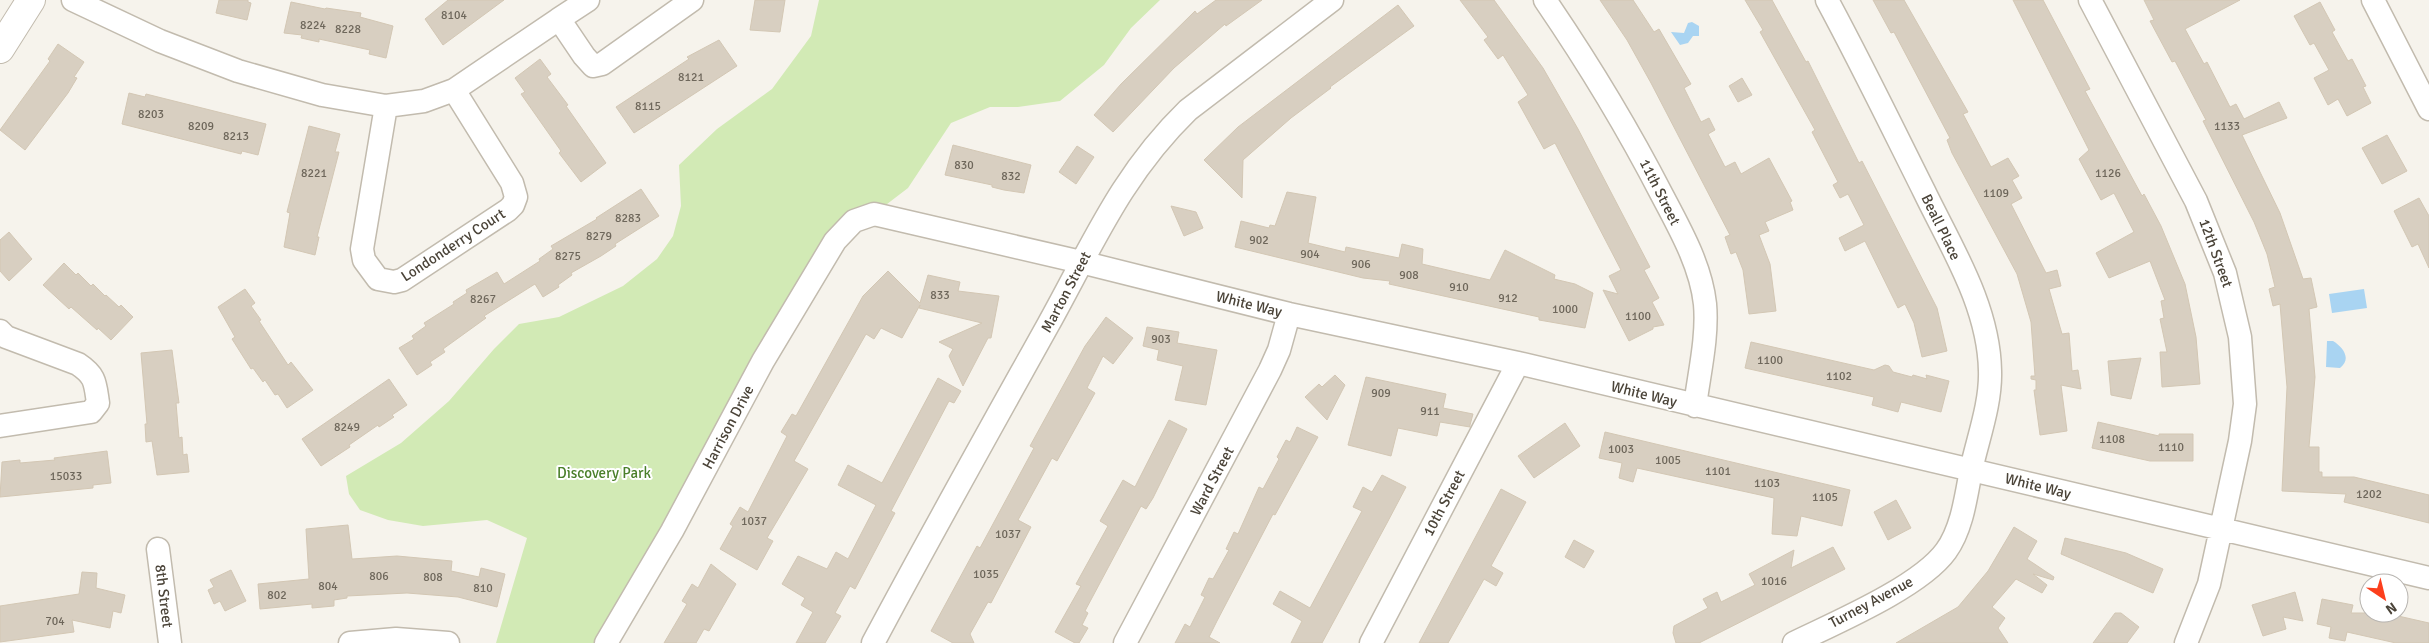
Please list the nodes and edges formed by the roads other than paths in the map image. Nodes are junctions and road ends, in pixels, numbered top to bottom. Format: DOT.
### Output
graph roads {
  1 [pos="31,0"];
  2 [pos="73,0"];
  3 [pos="588,0"];
  4 [pos="692,0"];
  5 [pos="1332,0"];
  6 [pos="1545,0"];
  7 [pos="1827,0"];
  8 [pos="2090,0"];
  9 [pos="2373,0"];
  10 [pos="559,19"];
  11 [pos="0,49"];
  12 [pos="454,90"];
  13 [pos="386,106"];
  14 [pos="2429,109"];
  15 [pos="859,218"];
  16 [pos="1081,262"];
  17 [pos="1289,314"];
  18 [pos="2,340"];
  19 [pos="1518,363"];
  20 [pos="1695,406"];
  21 [pos="0,426"];
  22 [pos="1972,470"];
  23 [pos="2221,530"];
  24 [pos="158,549"];
  25 [pos="2429,578"];
  26 [pos="170,643"];
  27 [pos="350,643"];
  28 [pos="448,643"];
  29 [pos="606,643"];
  30 [pos="873,643"];
  31 [pos="1125,643"];
  32 [pos="1371,643"];
  33 [pos="1794,643"];
  34 [pos="2186,643"];
  1 -- 11 [label="street"];
  2 -- 13 [label="street"];
  3 -- 10 [label="street"];
  4 -- 10 [label="street"];
  5 -- 16 [label="street, Marton Street"];
  6 -- 20 [label="street, 11th Street"];
  7 -- 22 [label="street, Beall Place"];
  8 -- 23 [label="street, 12th Street"];
  9 -- 14 [label="street"];
  10 -- 12 [label="street"];
  12 -- 13 [label="street"];
  12 -- 13 [label="street, Londonderry Court"];
  15 -- 16 [label="street, White Way"];
  15 -- 29 [label="street, Harrison Drive"];
  16 -- 17 [label="street, White Way"];
  16 -- 30 [label="street, Marton Street"];
  17 -- 19 [label="street, White Way"];
  17 -- 31 [label="street, Ward Street"];
  18 -- 21 [label="street"];
  19 -- 20 [label="street, White Way"];
  19 -- 32 [label="street, 10th Street"];
  20 -- 22 [label="street, White Way"];
  22 -- 23 [label="street, White Way"];
  22 -- 33 [label="street, Turney Avenue"];
  23 -- 25 [label="street, White Way"];
  23 -- 34 [label="street, 12th Street"];
  24 -- 26 [label="street, 8th Street"];
  27 -- 28 [label="street"];
}
